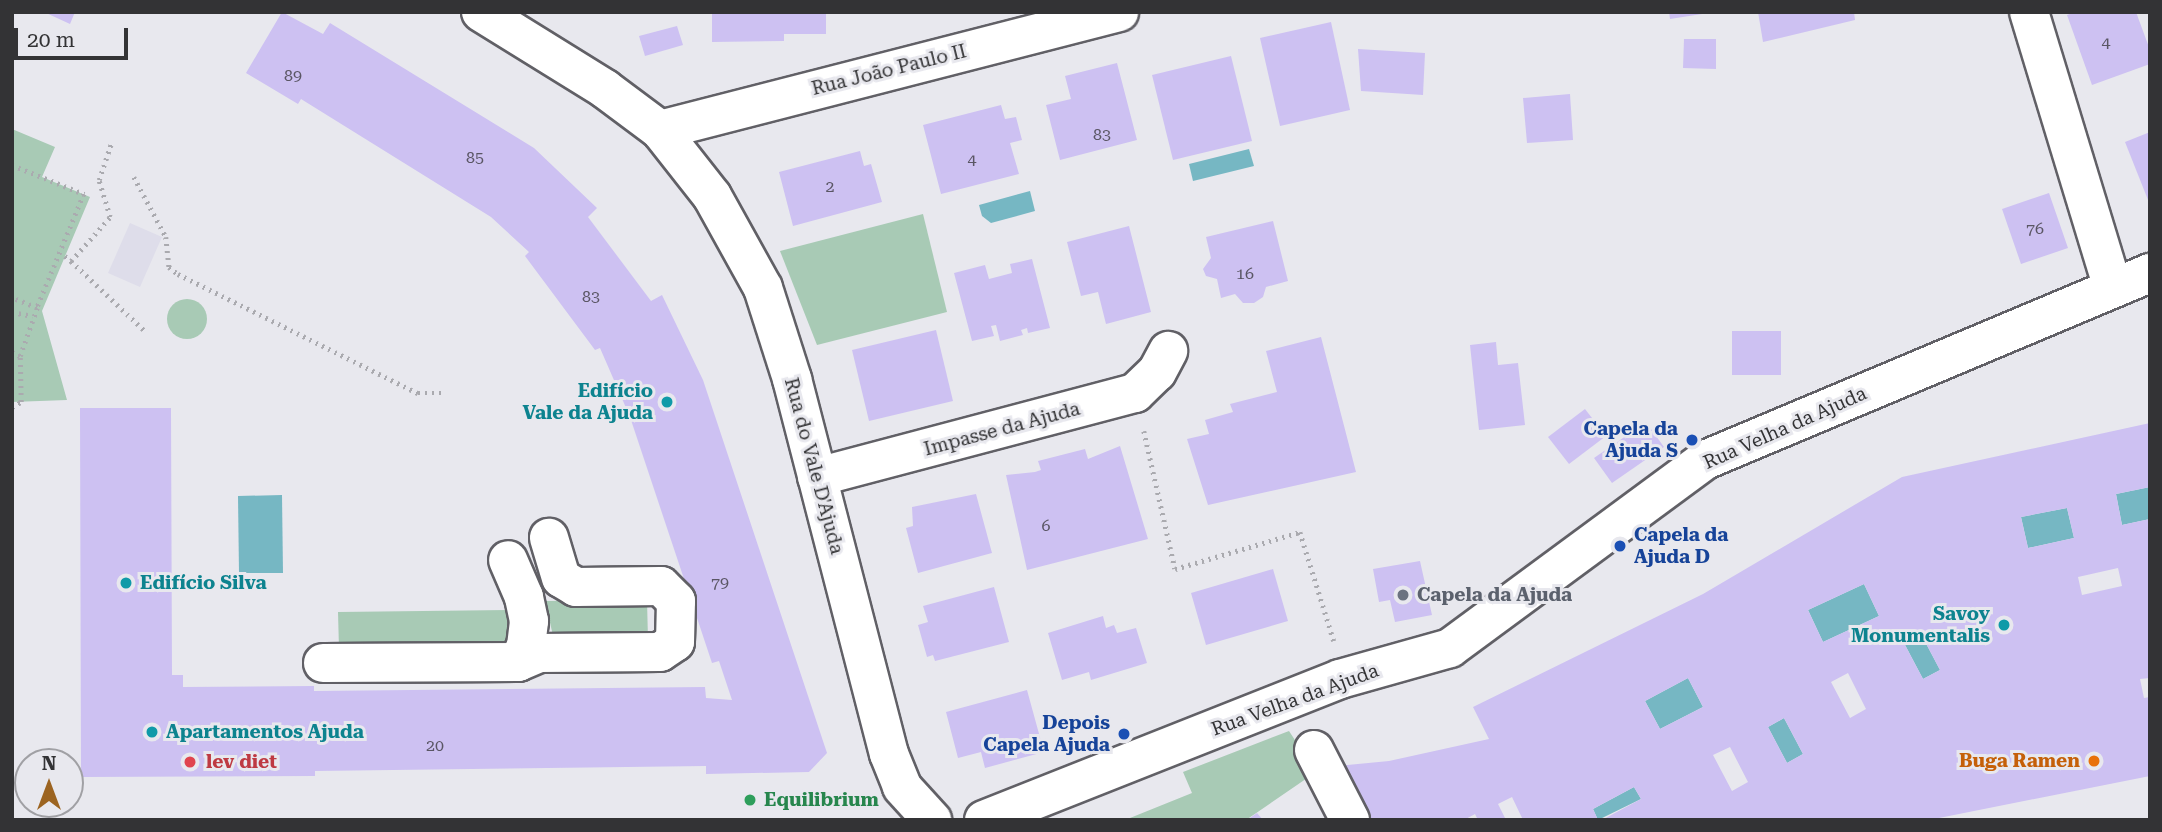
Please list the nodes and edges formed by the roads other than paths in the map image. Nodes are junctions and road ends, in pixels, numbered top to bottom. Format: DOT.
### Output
graph roads {
  1 [pos="481,12"];
  2 [pos="1119,12"];
  3 [pos="2028,12"];
  4 [pos="1002,27"];
  5 [pos="660,130"];
  6 [pos="2150,273"];
  7 [pos="2113,288"];
  8 [pos="1168,351"];
  9 [pos="817,477"];
  10 [pos="549,537"];
  11 [pos="508,560"];
  12 [pos="518,662"];
  13 [pos="323,663"];
  14 [pos="1314,750"];
  15 [pos="923,818"];
  16 [pos="984,820"];
  17 [pos="1350,820"];
  1 -- 5 [label="street"];
  2 -- 4 [label="street, Rua João Paulo II"];
  3 -- 7 [label="street"];
  4 -- 5 [label="street, Rua João Paulo II"];
  5 -- 9 [label="street, Rua do Vale D'Ajuda"];
  6 -- 7 [label="street, Rua Velha da Ajuda"];
  7 -- 16 [label="street, Rua Velha da Ajuda"];
  8 -- 9 [label="street, Impasse da Ajuda"];
  9 -- 15 [label="street, Rua do Vale D'Ajuda"];
  10 -- 12 [label="street"];
  11 -- 12 [label="street"];
  12 -- 13 [label="street"];
  14 -- 17 [label="street"];
}
